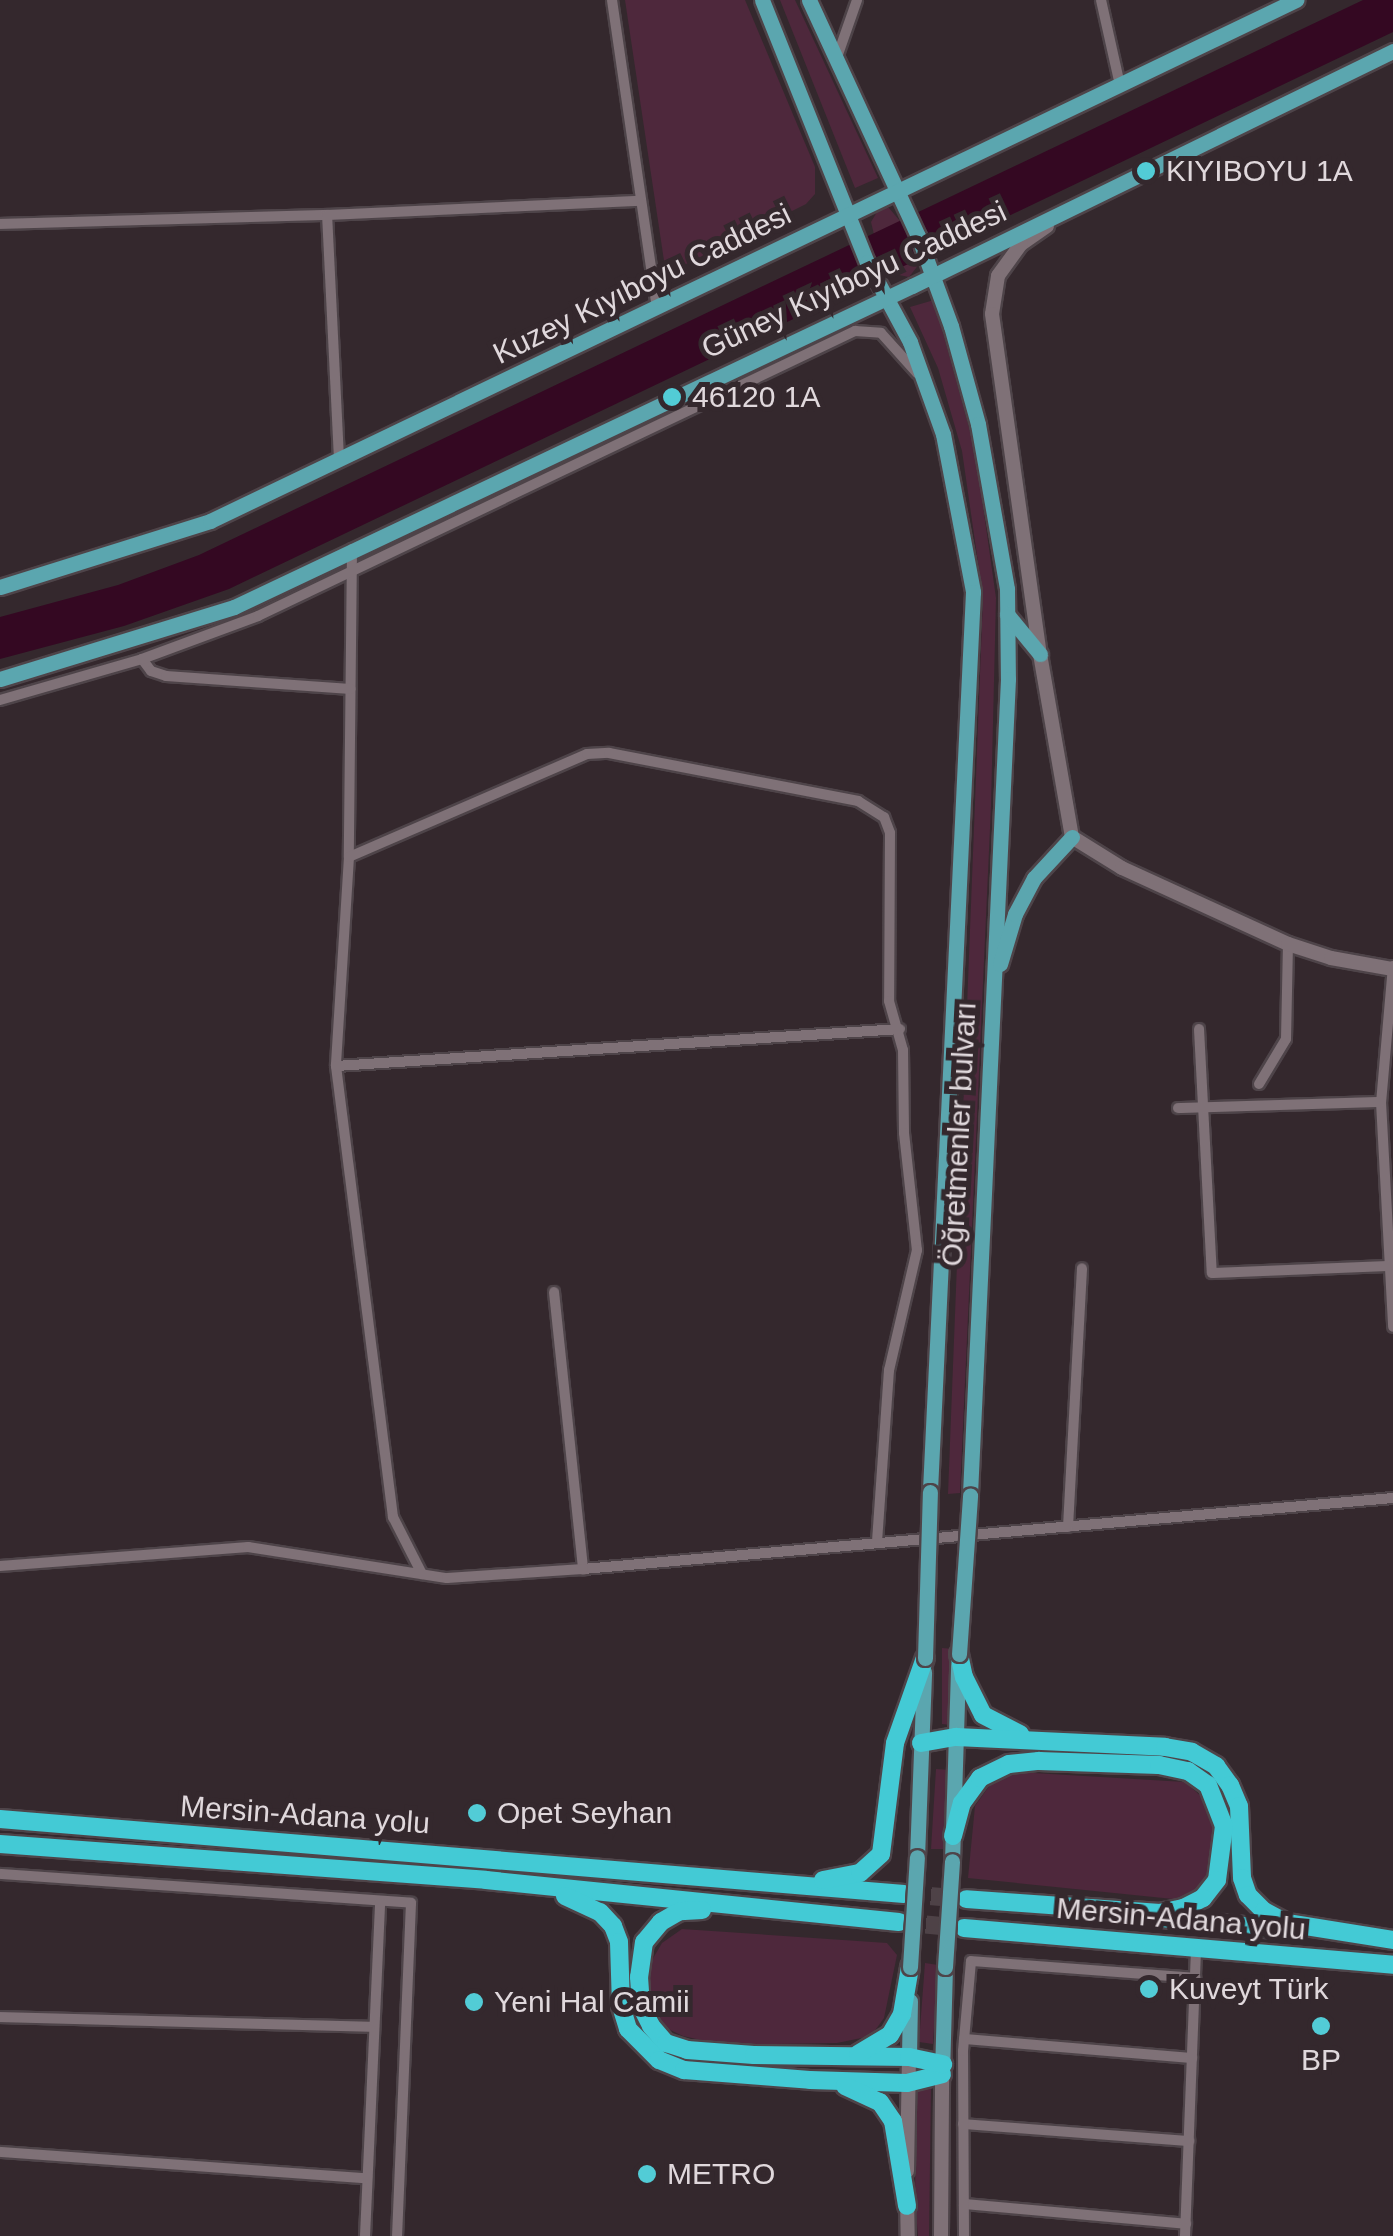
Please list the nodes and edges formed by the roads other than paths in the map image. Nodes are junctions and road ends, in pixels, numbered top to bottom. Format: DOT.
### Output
graph roads {
  1 [pos="612,0"];
  2 [pos="762,0"];
  3 [pos="809,0"];
  4 [pos="857,0"];
  5 [pos="1101,0"];
  6 [pos="1296,0"];
  7 [pos="1393,51"];
  8 [pos="836,60"];
  9 [pos="1120,84"];
  10 [pos="896,193"];
  11 [pos="641,200"];
  12 [pos="1075,205"];
  13 [pos="326,216"];
  14 [pos="848,216"];
  15 [pos="0,224"];
  16 [pos="931,269"];
  17 [pos="884,291"];
  18 [pos="656,308"];
  19 [pos="926,387"];
  20 [pos="339,459"];
  21 [pos="352,549"];
  22 [pos="352,571"];
  23 [pos="0,587"];
  24 [pos="1007,614"];
  25 [pos="1040,654"];
  26 [pos="142,660"];
  27 [pos="0,679"];
  28 [pos="350,689"];
  29 [pos="0,700"];
  30 [pos="1072,837"];
  31 [pos="349,857"];
  32 [pos="1288,944"];
  33 [pos="1393,968"];
  34 [pos="994,987"];
  35 [pos="1199,1029"];
  36 [pos="900,1030"];
  37 [pos="336,1066"];
  38 [pos="1259,1084"];
  39 [pos="1380,1102"];
  40 [pos="1206,1107"];
  41 [pos="1178,1108"];
  42 [pos="917,1250"];
  43 [pos="942,1251"];
  44 [pos="1389,1266"];
  45 [pos="1082,1268"];
  46 [pos="554,1292"];
  47 [pos="1393,1327"];
  48 [pos="1393,1498"];
  49 [pos="1068,1527"];
  50 [pos="876,1544"];
  51 [pos="0,1566"];
  52 [pos="582,1569"];
  53 [pos="422,1574"];
  54 [pos="958,1654"];
  55 [pos="925,1658"];
  56 [pos="956,1737"];
  57 [pos="1055,1741"];
  58 [pos="922,1743"];
  59 [pos="0,1819"];
  60 [pos="953,1836"];
  61 [pos="0,1844"];
  62 [pos="0,1874"];
  63 [pos="486,1880"];
  64 [pos="754,1881"];
  65 [pos="904,1894"];
  66 [pos="380,1902"];
  67 [pos="822,1914"];
  68 [pos="899,1922"];
  69 [pos="964,1928"];
  70 [pos="1393,1940"];
  71 [pos="1196,1948"];
  72 [pos="1393,1964"];
  73 [pos="910,1967"];
  74 [pos="1195,1978"];
  75 [pos="0,2017"];
  76 [pos="374,2028"];
  77 [pos="964,2039"];
  78 [pos="909,2056"];
  79 [pos="1192,2058"];
  80 [pos="842,2059"];
  81 [pos="942,2069"];
  82 [pos="810,2080"];
  83 [pos="907,2083"];
  84 [pos="963,2124"];
  85 [pos="1188,2141"];
  86 [pos="0,2152"];
  87 [pos="367,2178"];
  88 [pos="964,2204"];
  89 [pos="907,2206"];
  90 [pos="1185,2230"];
  91 [pos="364,2236"];
  92 [pos="397,2236"];
  93 [pos="908,2236"];
  94 [pos="940,2236"];
  95 [pos="964,2236"];
  1 -- 11 [label="street"];
  2 -- 14 [label="main road"];
  3 -- 8 [label="main road"];
  4 -- 8 [label="street"];
  5 -- 9 [label="street"];
  6 -- 9 [label="main road, Kuzey Kıyıboyu Caddesi"];
  7 -- 12 [label="main road, Güney Kıyıboyu Caddesi"];
  8 -- 10 [label="main road"];
  9 -- 10 [label="main road, Kuzey Kıyıboyu Caddesi"];
  10 -- 14 [label="main road, Kuzey Kıyıboyu Caddesi"];
  10 -- 16 [label="main road, Öğretmenler bulvarı"];
  11 -- 13 [label="street"];
  11 -- 18 [label="street"];
  12 -- 16 [label="main road, Güney Kıyıboyu Caddesi"];
  12 -- 25 [label="main road"];
  13 -- 15 [label="street"];
  13 -- 20 [label="street"];
  14 -- 17 [label="main road, Öğretmenler bulvarı"];
  14 -- 18 [label="main road, Kuzey Kıyıboyu Caddesi"];
  16 -- 17 [label="main road, Güney Kıyıboyu Caddesi"];
  16 -- 24 [label="main road, Öğretmenler bulvarı"];
  17 -- 19 [label="main road, Öğretmenler bulvarı"];
  17 -- 21 [label="main road, Güney Kıyıboyu Caddesi"];
  18 -- 20 [label="main road, Kuzey Kıyıboyu Caddesi"];
  19 -- 22 [label="street"];
  19 -- 43 [label="main road, Öğretmenler bulvarı"];
  20 -- 23 [label="main road, Kuzey Kıyıboyu Caddesi"];
  21 -- 22 [label="street"];
  21 -- 27 [label="main road, Güney Kıyıboyu Caddesi"];
  22 -- 26 [label="street"];
  22 -- 28 [label="street"];
  24 -- 25 [label="main road"];
  24 -- 34 [label="main road, Öğretmenler bulvarı"];
  25 -- 30 [label="main road"];
  26 -- 28 [label="street"];
  26 -- 29 [label="street"];
  28 -- 31 [label="street"];
  30 -- 32 [label="main road"];
  30 -- 34 [label="main road"];
  31 -- 36 [label="street"];
  31 -- 37 [label="street"];
  32 -- 33 [label="main road"];
  32 -- 38 [label="street"];
  33 -- 39 [label="street"];
  34 -- 54 [label="main road, Öğretmenler bulvarı, bridge"];
  35 -- 40 [label="street"];
  36 -- 37 [label="street"];
  36 -- 42 [label="street"];
  37 -- 53 [label="street"];
  39 -- 40 [label="street"];
  39 -- 44 [label="street"];
  40 -- 41 [label="street"];
  40 -- 44 [label="street"];
  42 -- 43 [label="street"];
  42 -- 50 [label="street"];
  43 -- 55 [label="main road, Öğretmenler bulvarı, bridge"];
  44 -- 47 [label="street"];
  45 -- 49 [label="street"];
  46 -- 52 [label="street"];
  48 -- 49 [label="street"];
  49 -- 50 [label="street"];
  50 -- 52 [label="street"];
  51 -- 53 [label="street"];
  52 -- 53 [label="street"];
  54 -- 56 [label="main road, Öğretmenler bulvarı"];
  54 -- 57 [label="highway"];
  55 -- 58 [label="main road, Öğretmenler bulvarı"];
  55 -- 64 [label="highway"];
  56 -- 57 [label="highway"];
  56 -- 58 [label="highway"];
  56 -- 60 [label="main road, Öğretmenler bulvarı"];
  57 -- 70 [label="highway"];
  58 -- 73 [label="main road, Öğretmenler bulvarı, bridge"];
  59 -- 64 [label="highway, Mersin-Adana yolu"];
  60 -- 70 [label="highway, Mersin-Adana yolu"];
  60 -- 81 [label="main road, Öğretmenler bulvarı, bridge"];
  61 -- 63 [label="highway, Mersin-Adana yolu"];
  62 -- 66 [label="street"];
  63 -- 67 [label="highway, Mersin-Adana yolu"];
  63 -- 82 [label="highway"];
  64 -- 65 [label="highway, Mersin-Adana yolu"];
  66 -- 76 [label="street"];
  66 -- 92 [label="street"];
  67 -- 68 [label="highway, Mersin-Adana yolu"];
  67 -- 80 [label="highway"];
  69 -- 71 [label="highway, Mersin-Adana yolu"];
  71 -- 72 [label="highway, Mersin-Adana yolu"];
  71 -- 74 [label="street"];
  73 -- 78 [label="main road, Öğretmenler bulvarı"];
  73 -- 80 [label="highway"];
  74 -- 77 [label="street"];
  74 -- 79 [label="street"];
  75 -- 76 [label="street"];
  76 -- 87 [label="street"];
  77 -- 79 [label="street"];
  77 -- 84 [label="street"];
  78 -- 80 [label="highway"];
  78 -- 81 [label="highway"];
  78 -- 83 [label="main road"];
  79 -- 85 [label="street"];
  81 -- 83 [label="highway"];
  81 -- 94 [label="main road"];
  82 -- 83 [label="highway"];
  82 -- 89 [label="highway"];
  83 -- 89 [label="main road"];
  84 -- 85 [label="street"];
  84 -- 88 [label="street"];
  85 -- 90 [label="street"];
  86 -- 87 [label="street"];
  87 -- 91 [label="street"];
  88 -- 90 [label="street"];
  88 -- 95 [label="street"];
  89 -- 93 [label="main road"];
}
